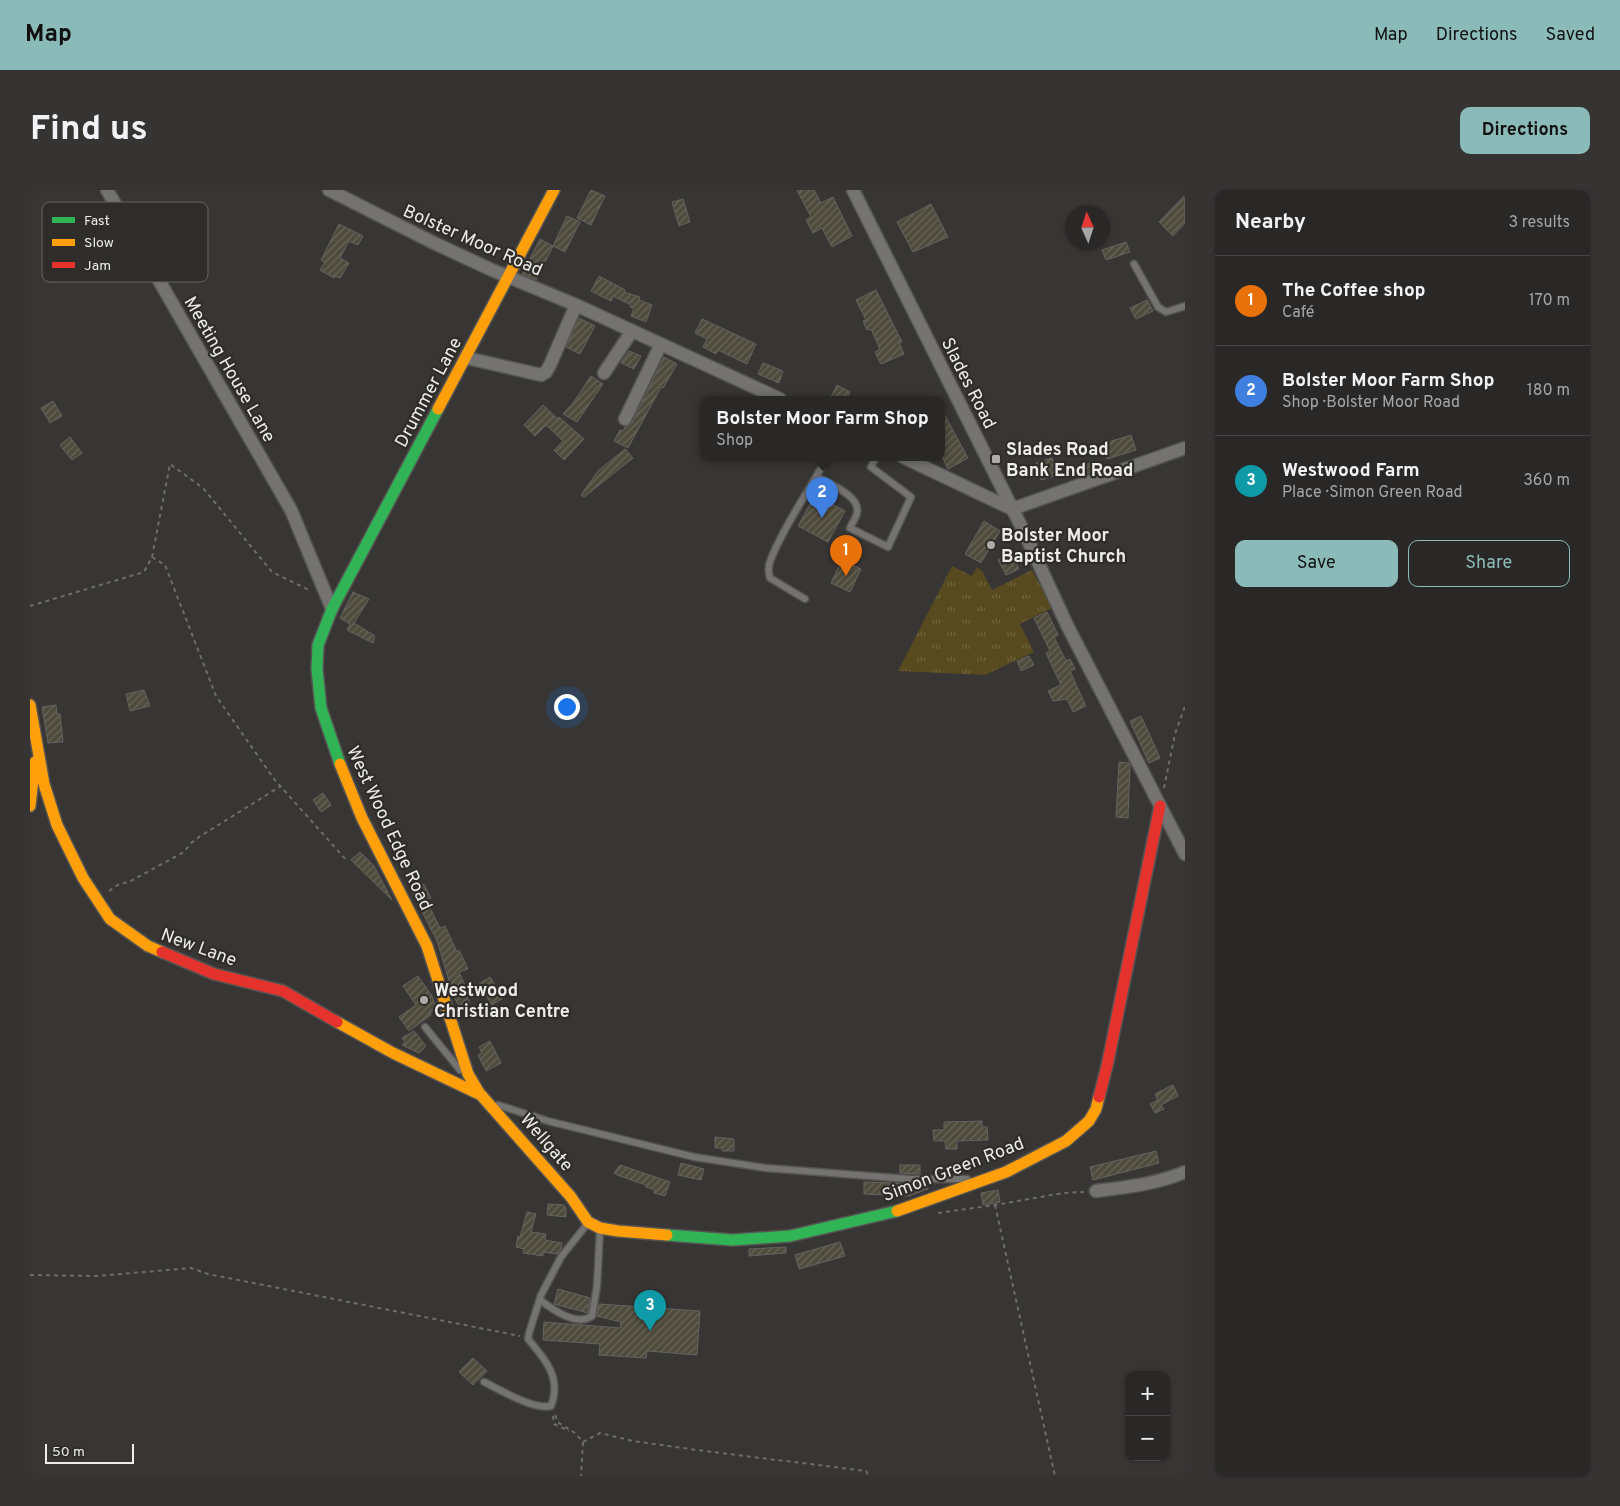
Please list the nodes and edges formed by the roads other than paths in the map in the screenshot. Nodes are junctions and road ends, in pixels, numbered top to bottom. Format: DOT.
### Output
graph roads {
  1 [pos="107,190"];
  2 [pos="329,190"];
  3 [pos="554,190"];
  4 [pos="852,190"];
  5 [pos="114,202"];
  6 [pos="1134,264"];
  7 [pos="509,276"];
  8 [pos="160,282"];
  9 [pos="576,305"];
  10 [pos="1185,306"];
  11 [pos="632,331"];
  12 [pos="661,344"];
  13 [pos="466,358"];
  14 [pos="604,374"];
  15 [pos="774,396"];
  16 [pos="625,419"];
  17 [pos="1185,448"];
  18 [pos="825,461"];
  19 [pos="874,461"];
  20 [pos="911,461"];
  21 [pos="817,477"];
  22 [pos="1012,509"];
  23 [pos="805,599"];
  24 [pos="332,609"];
  25 [pos="30,705"];
  26 [pos="38,752"];
  27 [pos="30,806"];
  28 [pos="1160,806"];
  29 [pos="1185,854"];
  30 [pos="425,1027"];
  31 [pos="468,1074"];
  32 [pos="446,1077"];
  33 [pos="484,1099"];
  34 [pos="1185,1172"];
  35 [pos="988,1178"];
  36 [pos="1096,1191"];
  37 [pos="588,1222"];
  38 [pos="600,1228"];
  39 [pos="618,1231"];
  40 [pos="540,1300"];
  41 [pos="484,1382"];
  1 -- 5 [label="street, Meeting House Lane"];
  2 -- 7 [label="street, Bolster Moor Road"];
  3 -- 7 [label="street, Drummer Lane"];
  4 -- 22 [label="street, Slades Road"];
  6 -- 10 [label="lane"];
  7 -- 9 [label="street, Bolster Moor Road"];
  7 -- 13 [label="street, Drummer Lane"];
  8 -- 24 [label="street, Meeting House Lane"];
  9 -- 11 [label="street, Bolster Moor Road"];
  9 -- 13 [label="street"];
  11 -- 12 [label="street, Bolster Moor Road"];
  11 -- 14 [label="street"];
  12 -- 15 [label="street, Bolster Moor Road"];
  12 -- 16 [label="street"];
  13 -- 24 [label="street, Drummer Lane"];
  17 -- 22 [label="street"];
  18 -- 21 [label="lane"];
  19 -- 21 [label="lane"];
  20 -- 22 [label="street"];
  21 -- 23 [label="lane"];
  22 -- 28 [label="street, Slades Road"];
  24 -- 31 [label="street, West Wood Edge Road"];
  25 -- 26 [label="street, New Lane"];
  26 -- 27 [label="street"];
  26 -- 32 [label="street, New Lane"];
  28 -- 29 [label="street, Slades Road"];
  28 -- 35 [label="street, Simon Green Road"];
  30 -- 31 [label="lane"];
  31 -- 33 [label="street, West Wood Edge Road"];
  32 -- 33 [label="street, Wellgate"];
  33 -- 35 [label="lane"];
  33 -- 37 [label="street, Wellgate"];
  34 -- 36 [label="street"];
  35 -- 39 [label="street, Simon Green Road"];
  37 -- 38 [label="street, Wellgate"];
  37 -- 40 [label="lane"];
  38 -- 39 [label="street, Wellgate"];
  38 -- 40 [label="lane"];
  40 -- 41 [label="lane"];
}
